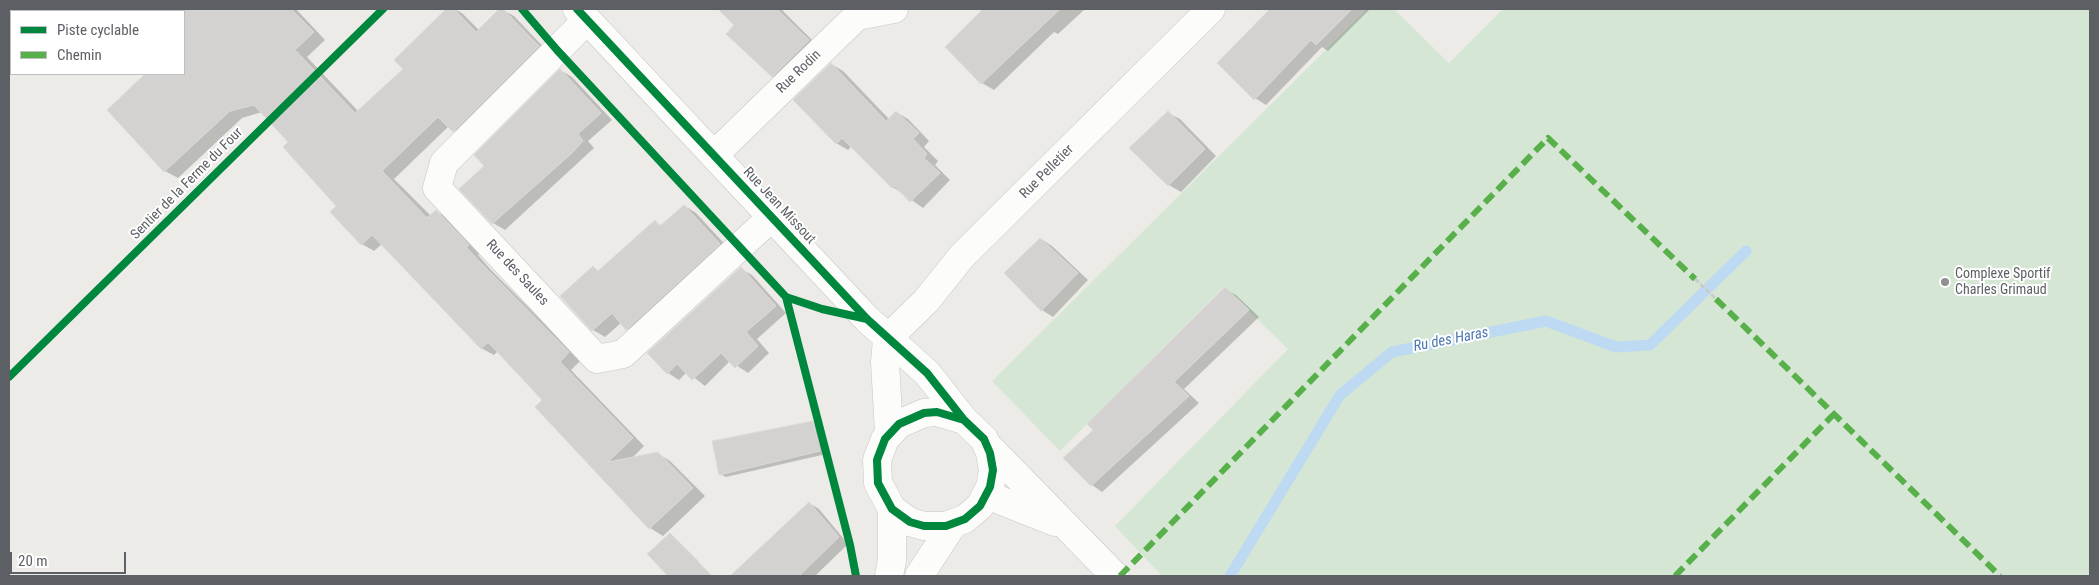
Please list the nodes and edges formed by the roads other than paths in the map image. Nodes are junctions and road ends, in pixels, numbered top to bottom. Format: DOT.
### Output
graph roads {
  1 [pos="894,9"];
  2 [pos="1211,9"];
  3 [pos="582,14"];
  4 [pos="714,154"];
  5 [pos="772,217"];
  6 [pos="887,338"];
  7 [pos="964,420"];
  8 [pos="889,433"];
  9 [pos="987,445"];
  10 [pos="987,495"];
  11 [pos="892,509"];
  12 [pos="953,524"];
  13 [pos="1065,525"];
  14 [pos="889,576"];
  15 [pos="919,576"];
  16 [pos="1115,576"];
  1 -- 4 [label="street, Rue Rodin"];
  2 -- 6 [label="street, Rue Pelletier"];
  3 -- 4 [label="street, Rue Jean Missout"];
  3 -- 5 [label="street, Rue des Saules"];
  4 -- 5 [label="street, Rue Jean Missout"];
  5 -- 6 [label="street, Rue Jean Missout"];
  6 -- 7 [label="street, Rue Jean Missout"];
  6 -- 8 [label="street"];
  7 -- 8 [label="street"];
  7 -- 9 [label="street"];
  8 -- 11 [label="street"];
  9 -- 10 [label="street"];
  9 -- 13 [label="street"];
  10 -- 12 [label="street"];
  10 -- 13 [label="street"];
  11 -- 12 [label="street"];
  11 -- 14 [label="street"];
  12 -- 15 [label="street"];
  13 -- 16 [label="street"];
}
